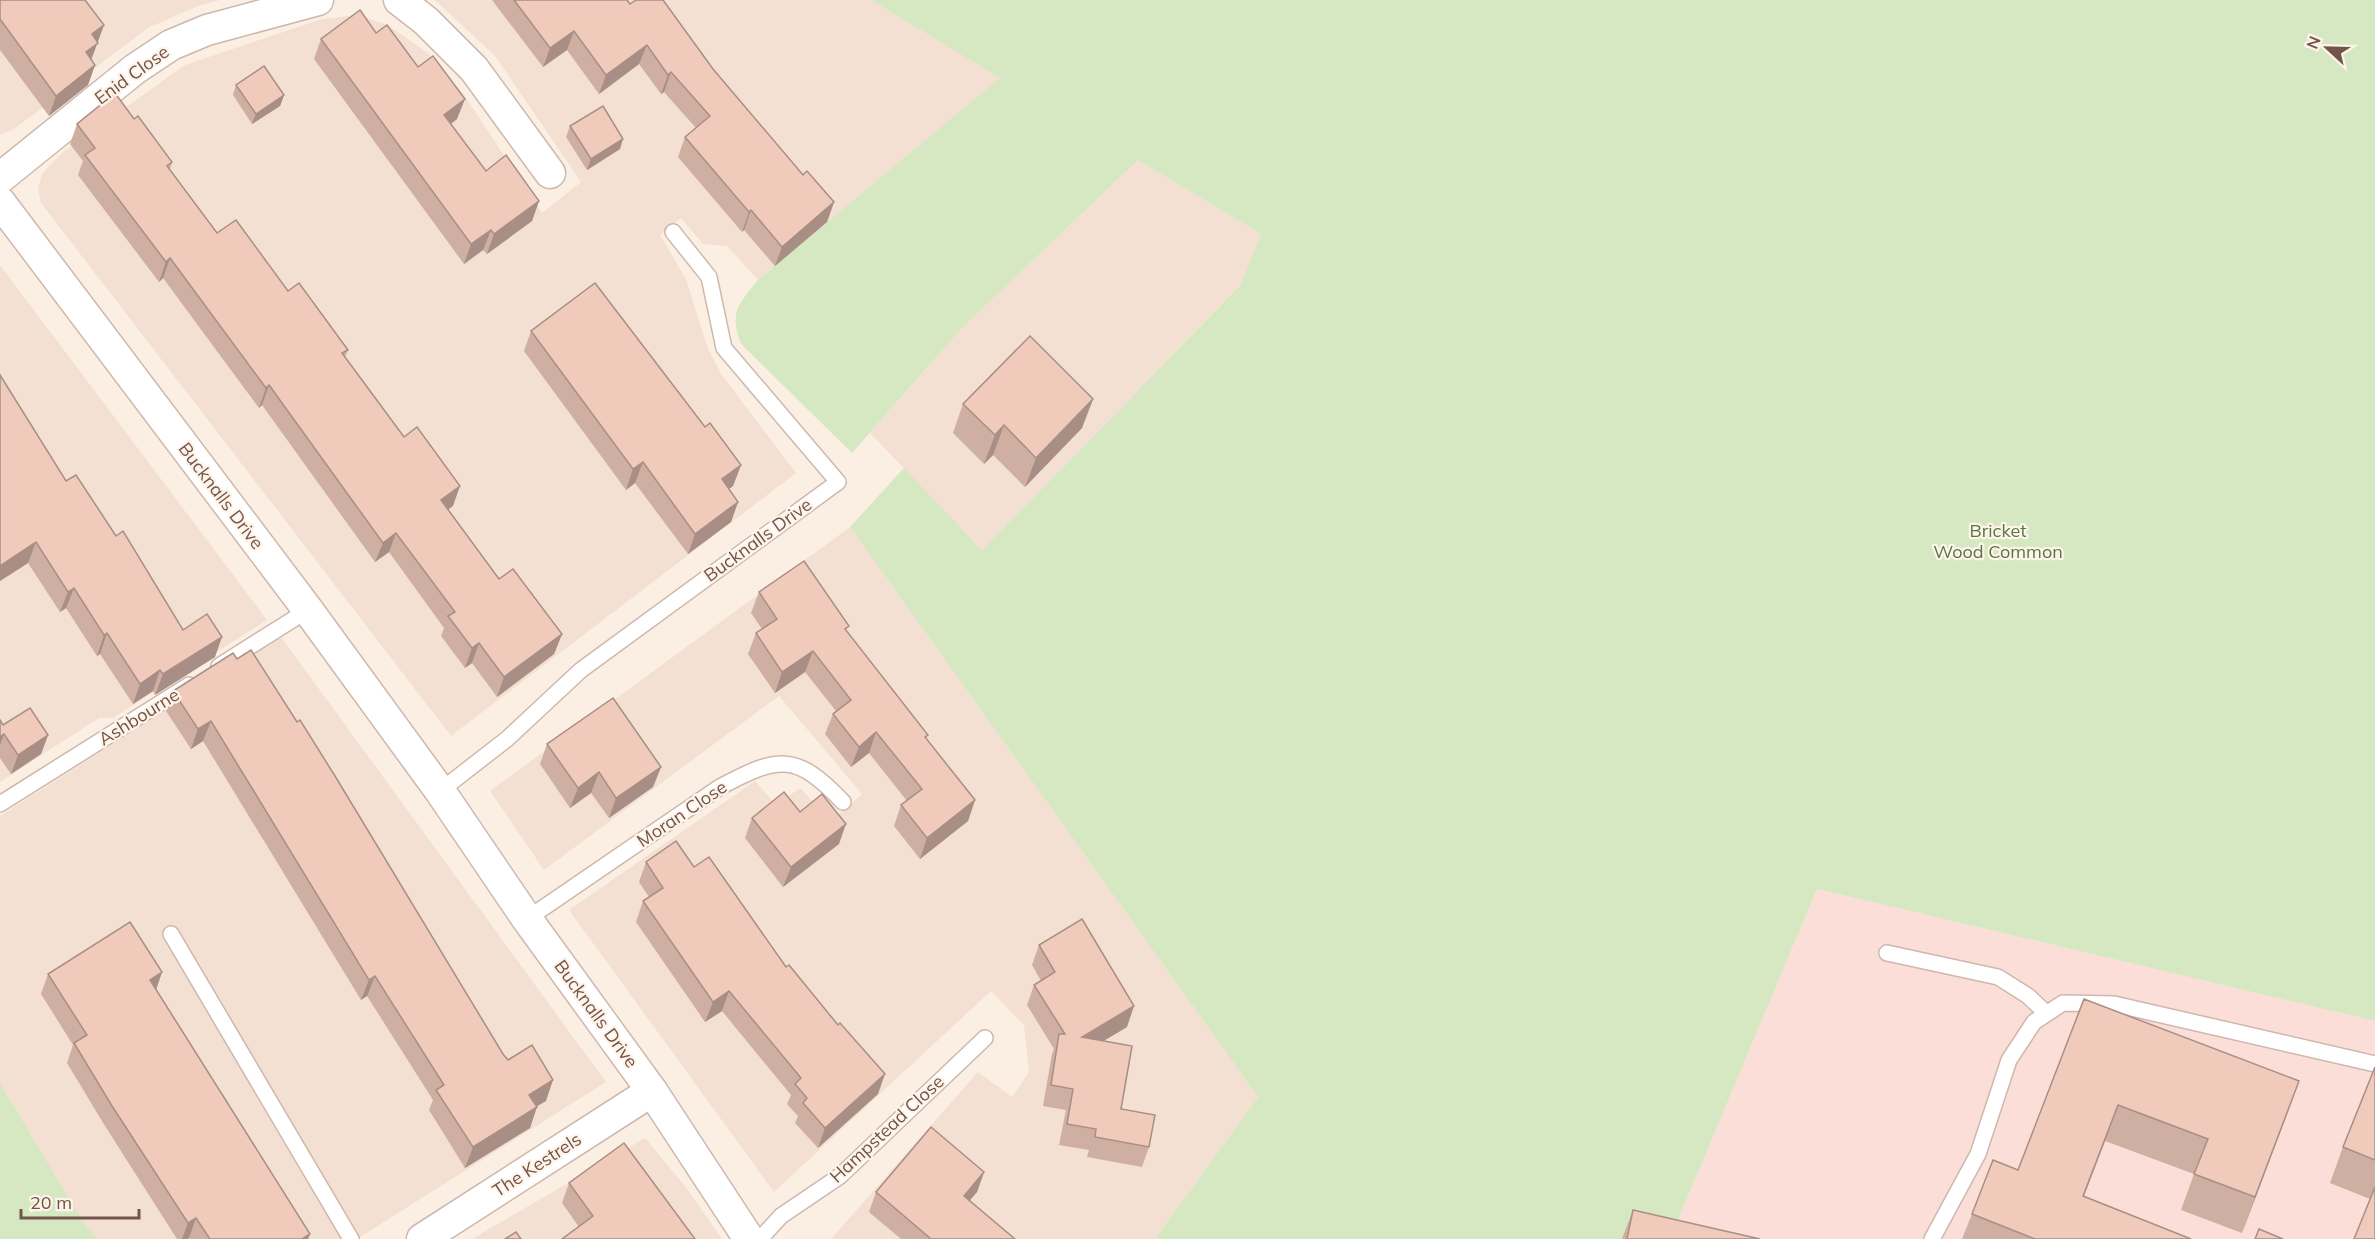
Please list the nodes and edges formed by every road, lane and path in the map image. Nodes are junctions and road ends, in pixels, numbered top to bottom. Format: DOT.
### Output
graph roads {
  1 [pos="318,0"];
  2 [pos="399,0"];
  3 [pos="550,173"];
  4 [pos="0,178"];
  5 [pos="0,202"];
  6 [pos="673,232"];
  7 [pos="308,610"];
  8 [pos="440,791"];
  9 [pos="843,802"];
  10 [pos="0,804"];
  11 [pos="527,920"];
  12 [pos="171,934"];
  13 [pos="1887,953"];
  14 [pos="2046,1013"];
  15 [pos="985,1038"];
  16 [pos="2375,1064"];
  17 [pos="652,1091"];
  18 [pos="351,1239"];
  19 [pos="422,1239"];
  20 [pos="749,1239"];
  21 [pos="760,1239"];
  22 [pos="1932,1239"];
  1 -- 4 [label="street, Enid Close"];
  2 -- 3 [label="street"];
  5 -- 7 [label="street, Bucknalls Drive"];
  6 -- 8 [label="lane, Bucknalls Drive"];
  7 -- 8 [label="street, Bucknalls Drive"];
  7 -- 10 [label="lane, Ashbourne"];
  8 -- 11 [label="street, Bucknalls Drive"];
  9 -- 11 [label="lane, Moran Close"];
  11 -- 17 [label="street, Bucknalls Drive"];
  12 -- 18 [label="lane"];
  13 -- 14 [label="lane"];
  14 -- 16 [label="lane"];
  14 -- 22 [label="lane"];
  15 -- 21 [label="lane, Hampstead Close"];
  17 -- 19 [label="street, The Kestrels"];
  17 -- 20 [label="street, Bucknalls Drive"];
}
